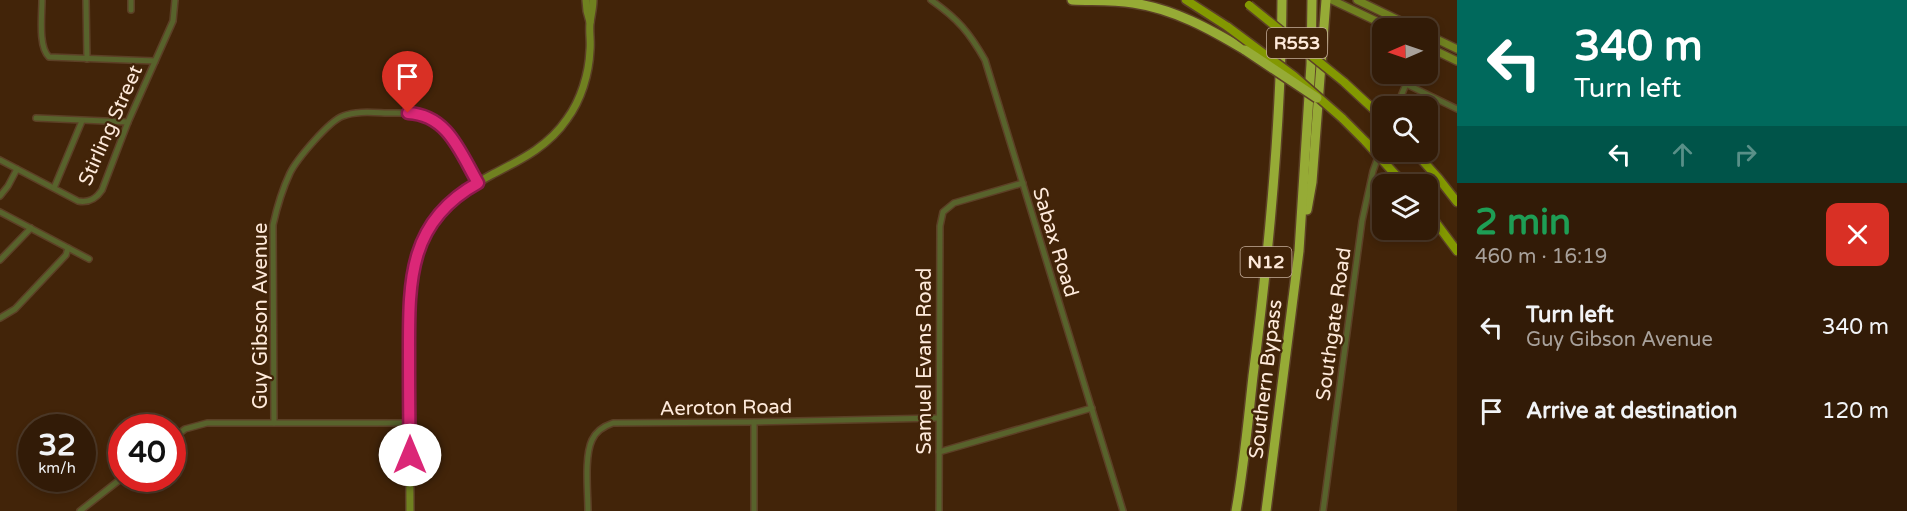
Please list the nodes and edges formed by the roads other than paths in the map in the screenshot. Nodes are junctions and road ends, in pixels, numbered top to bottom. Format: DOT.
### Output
graph roads {
  1 [pos="42,0"];
  2 [pos="86,0"];
  3 [pos="131,0"];
  4 [pos="175,0"];
  5 [pos="586,0"];
  6 [pos="593,0"];
  7 [pos="931,0"];
  8 [pos="1071,0"];
  9 [pos="1186,0"];
  10 [pos="1280,0"];
  11 [pos="1312,0"];
  12 [pos="1326,0"];
  13 [pos="1332,0"];
  14 [pos="1357,0"];
  15 [pos="1245,3"];
  16 [pos="131,10"];
  17 [pos="1394,18"];
  18 [pos="1372,19"];
  19 [pos="590,22"];
  20 [pos="1438,40"];
  21 [pos="1457,49"];
  22 [pos="1438,52"];
  23 [pos="87,59"];
  24 [pos="155,61"];
  25 [pos="1457,61"];
  26 [pos="1401,96"];
  27 [pos="1430,96"];
  28 [pos="1317,98"];
  29 [pos="1438,100"];
  30 [pos="1372,107"];
  31 [pos="1457,109"];
  32 [pos="36,118"];
  33 [pos="82,121"];
  34 [pos="128,122"];
  35 [pos="0,160"];
  36 [pos="1376,162"];
  37 [pos="1424,162"];
  38 [pos="17,170"];
  39 [pos="1395,174"];
  40 [pos="478,183"];
  41 [pos="1023,183"];
  42 [pos="54,188"];
  43 [pos="0,196"];
  44 [pos="1457,202"];
  45 [pos="0,212"];
  46 [pos="1438,225"];
  47 [pos="30,228"];
  48 [pos="68,248"];
  49 [pos="1299,251"];
  50 [pos="1457,251"];
  51 [pos="89,259"];
  52 [pos="0,260"];
  53 [pos="0,318"];
  54 [pos="1092,408"];
  55 [pos="939,418"];
  56 [pos="754,422"];
  57 [pos="274,423"];
  58 [pos="410,423"];
  59 [pos="186,429"];
  60 [pos="939,452"];
  61 [pos="108,489"];
  62 [pos="80,511"];
  63 [pos="410,511"];
  64 [pos="588,511"];
  65 [pos="754,511"];
  66 [pos="939,511"];
  67 [pos="1124,511"];
  68 [pos="1236,511"];
  69 [pos="1266,511"];
  70 [pos="1323,511"];
  1 -- 23 [label="street"];
  2 -- 23 [label="street"];
  3 -- 16 [label="street"];
  4 -- 24 [label="street, Stirling Street"];
  5 -- 19 [label="street"];
  6 -- 19 [label="street"];
  7 -- 41 [label="street, Sabax Road"];
  8 -- 28 [label="highway, R553, bridge"];
  9 -- 28 [label="main road, bridge"];
  10 -- 68 [label="highway, Southern Bypass / N12"];
  11 -- 49 [label="highway, Southern Bypass / N12"];
  12 -- 49 [label="highway"];
  13 -- 18 [label="street"];
  14 -- 17 [label="street"];
  15 -- 30 [label="main road, R553, bridge"];
  19 -- 40 [label="street"];
  20 -- 21 [label="street"];
  22 -- 25 [label="street"];
  23 -- 24 [label="street"];
  24 -- 34 [label="street, Stirling Street"];
  26 -- 27 [label="street"];
  28 -- 39 [label="main road, R553, bridge"];
  29 -- 31 [label="street"];
  32 -- 33 [label="street"];
  33 -- 34 [label="street"];
  33 -- 42 [label="street"];
  34 -- 42 [label="street, Stirling Street"];
  35 -- 38 [label="street, Stirling Street"];
  36 -- 70 [label="street, Southgate Road"];
  37 -- 44 [label="main road"];
  38 -- 42 [label="street, Stirling Street"];
  38 -- 43 [label="street"];
  40 -- 57 [label="street, Guy Gibson Avenue"];
  40 -- 58 [label="street"];
  41 -- 54 [label="street, Sabax Road"];
  41 -- 55 [label="street, Samuel Evans Road"];
  45 -- 47 [label="street"];
  46 -- 50 [label="main road"];
  47 -- 48 [label="street"];
  47 -- 52 [label="street"];
  48 -- 51 [label="street"];
  48 -- 53 [label="street"];
  49 -- 69 [label="highway, Southern Bypass / N12"];
  54 -- 60 [label="street"];
  54 -- 67 [label="street, Sabax Road"];
  55 -- 56 [label="street, Aeroton Road"];
  55 -- 60 [label="street, Samuel Evans Road"];
  56 -- 64 [label="street, Aeroton Road"];
  56 -- 65 [label="street"];
  57 -- 58 [label="street"];
  57 -- 59 [label="street"];
  58 -- 63 [label="street"];
  60 -- 66 [label="street, Samuel Evans Road"];
  61 -- 62 [label="street"];
}
